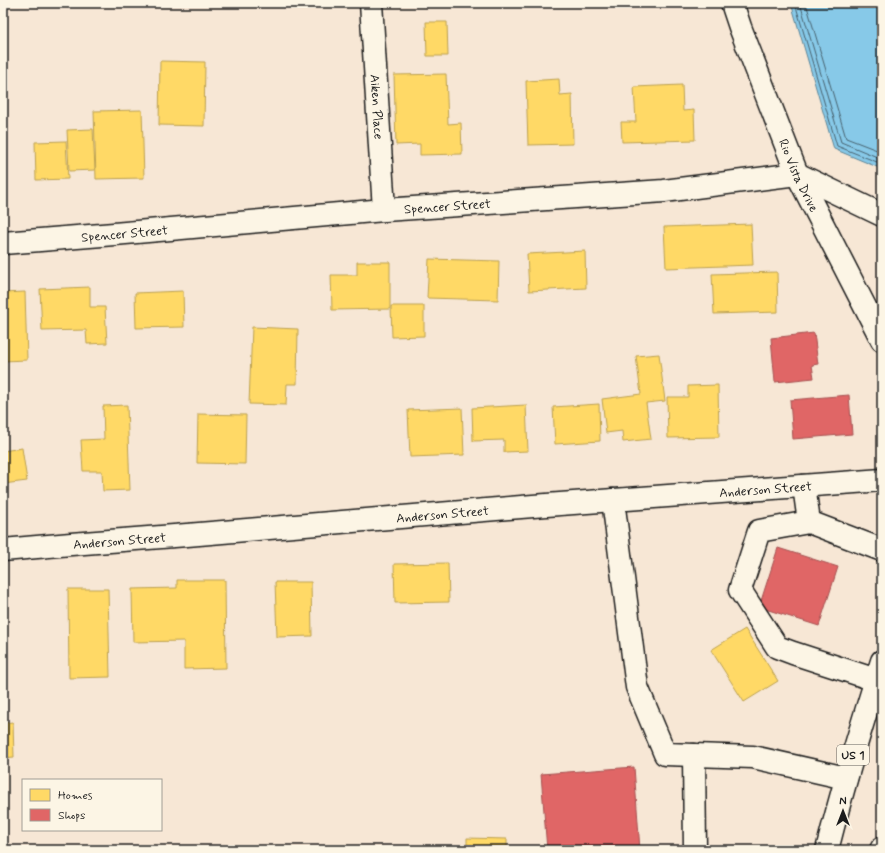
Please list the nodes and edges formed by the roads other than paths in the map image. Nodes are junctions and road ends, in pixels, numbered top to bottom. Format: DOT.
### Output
graph roads {
  1 [pos="371,3"];
  2 [pos="732,3"];
  3 [pos="797,174"];
  4 [pos="384,210"];
  5 [pos="882,215"];
  6 [pos="3,243"];
  7 [pos="882,340"];
  8 [pos="882,480"];
  9 [pos="804,486"];
  10 [pos="613,500"];
  11 [pos="809,522"];
  12 [pos="3,550"];
  13 [pos="882,550"];
  14 [pos="879,671"];
  15 [pos="694,755"];
  16 [pos="846,778"];
  17 [pos="695,850"];
  18 [pos="826,850"];
  1 -- 4 [label="main road, Aiken Place"];
  2 -- 3 [label="main road, Rio Vista Drive"];
  3 -- 4 [label="main road, Spencer Street"];
  3 -- 5 [label="main road"];
  3 -- 7 [label="main road, Rio Vista Drive"];
  4 -- 6 [label="main road, Spencer Street"];
  8 -- 9 [label="main road, Anderson Street"];
  9 -- 10 [label="main road, Anderson Street"];
  9 -- 11 [label="main road"];
  10 -- 12 [label="main road, Anderson Street"];
  10 -- 15 [label="main road"];
  11 -- 13 [label="main road"];
  11 -- 14 [label="main road"];
  14 -- 16 [label="main road, US 1"];
  15 -- 16 [label="main road"];
  15 -- 17 [label="main road"];
  16 -- 18 [label="main road, US 1"];
}
